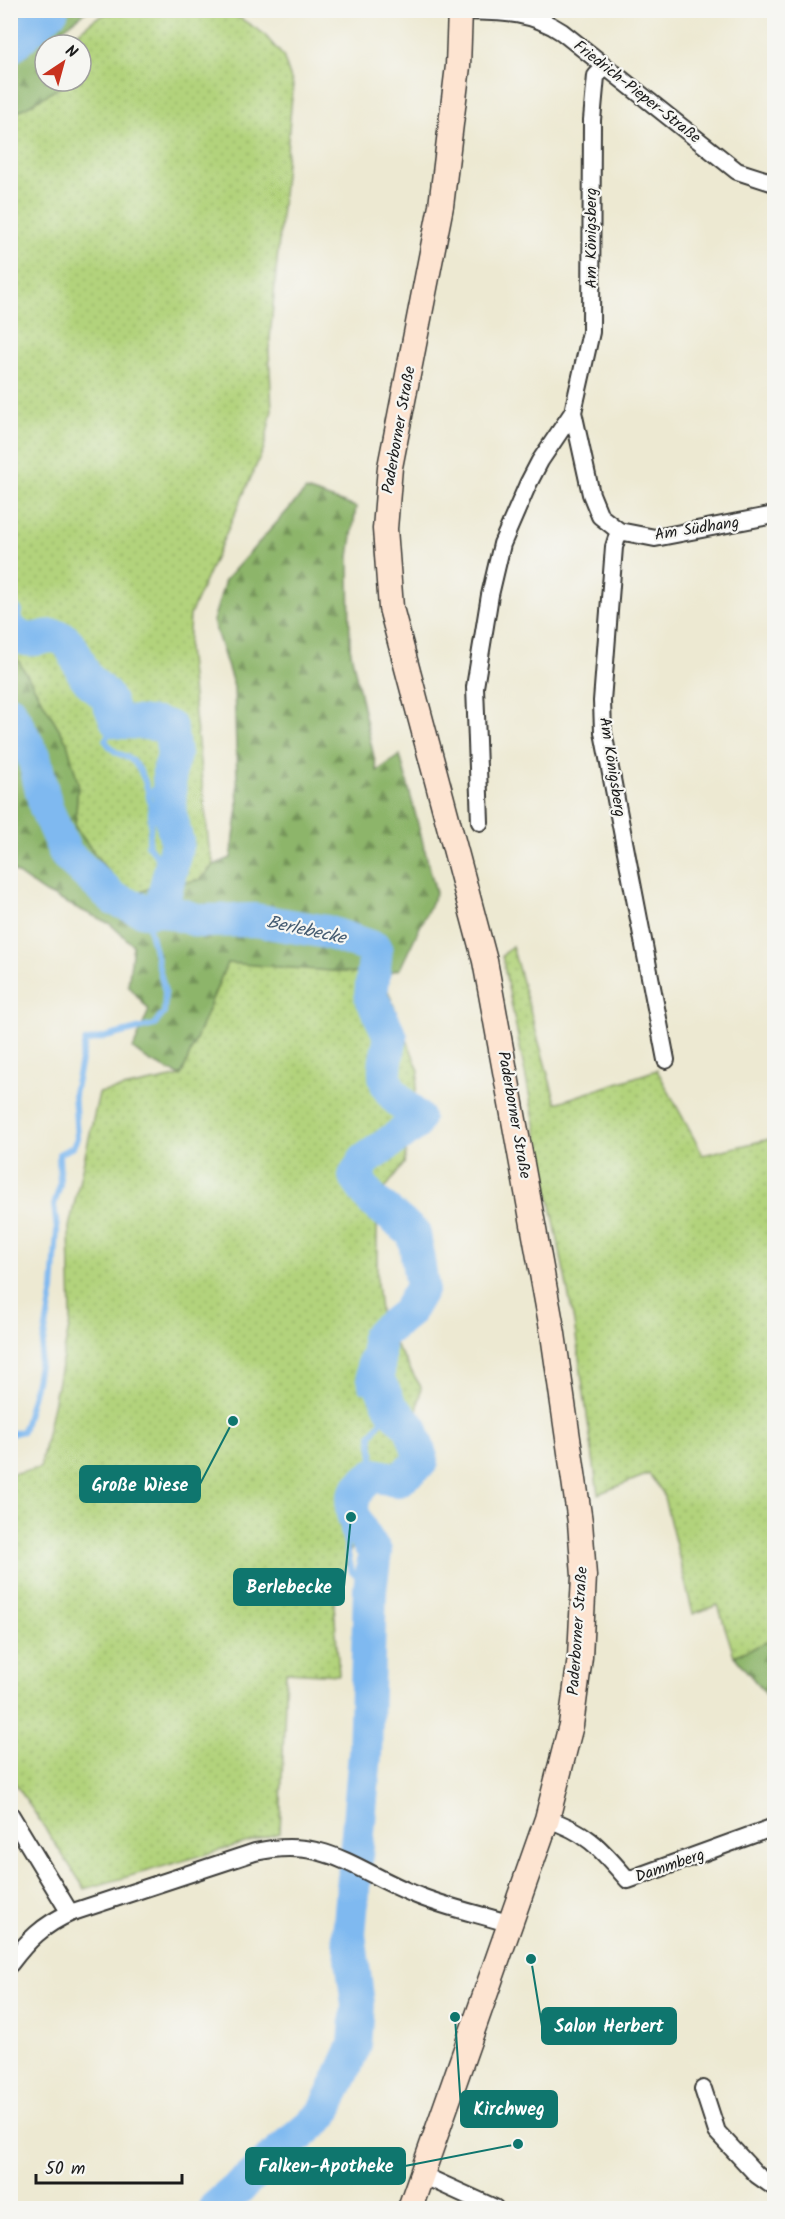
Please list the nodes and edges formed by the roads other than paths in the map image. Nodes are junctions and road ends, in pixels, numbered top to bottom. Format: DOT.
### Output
graph roads {
  1 [pos="460,11"];
  2 [pos="544,15"];
  3 [pos="605,67"];
  4 [pos="774,183"];
  5 [pos="573,412"];
  6 [pos="774,515"];
  7 [pos="619,531"];
  8 [pos="480,822"];
  9 [pos="666,1060"];
  10 [pos="10,1814"];
  11 [pos="547,1819"];
  12 [pos="774,1827"];
  13 [pos="70,1913"];
  14 [pos="511,1923"];
  15 [pos="10,1964"];
  16 [pos="703,2089"];
  17 [pos="420,2174"];
  18 [pos="774,2187"];
  19 [pos="410,2208"];
  20 [pos="495,2208"];
  1 -- 2 [label="street, Friedrich-Pieper-Straße"];
  1 -- 11 [label="main road, Paderborner Straße"];
  2 -- 3 [label="street, Friedrich-Pieper-Straße"];
  3 -- 4 [label="street, Friedrich-Pieper-Straße"];
  3 -- 5 [label="street, Am Königsberg"];
  5 -- 7 [label="street, Am Königsberg"];
  5 -- 8 [label="street, Am Königsberg"];
  6 -- 7 [label="street, Am Südhang"];
  7 -- 9 [label="street, Am Königsberg"];
  10 -- 13 [label="street"];
  11 -- 12 [label="street, Dammberg"];
  11 -- 14 [label="main road, Paderborner Straße"];
  13 -- 14 [label="street"];
  13 -- 15 [label="street"];
  14 -- 17 [label="main road, Paderborner Straße"];
  16 -- 18 [label="street"];
  17 -- 19 [label="main road, Paderborner Straße"];
  17 -- 20 [label="street"];
}
